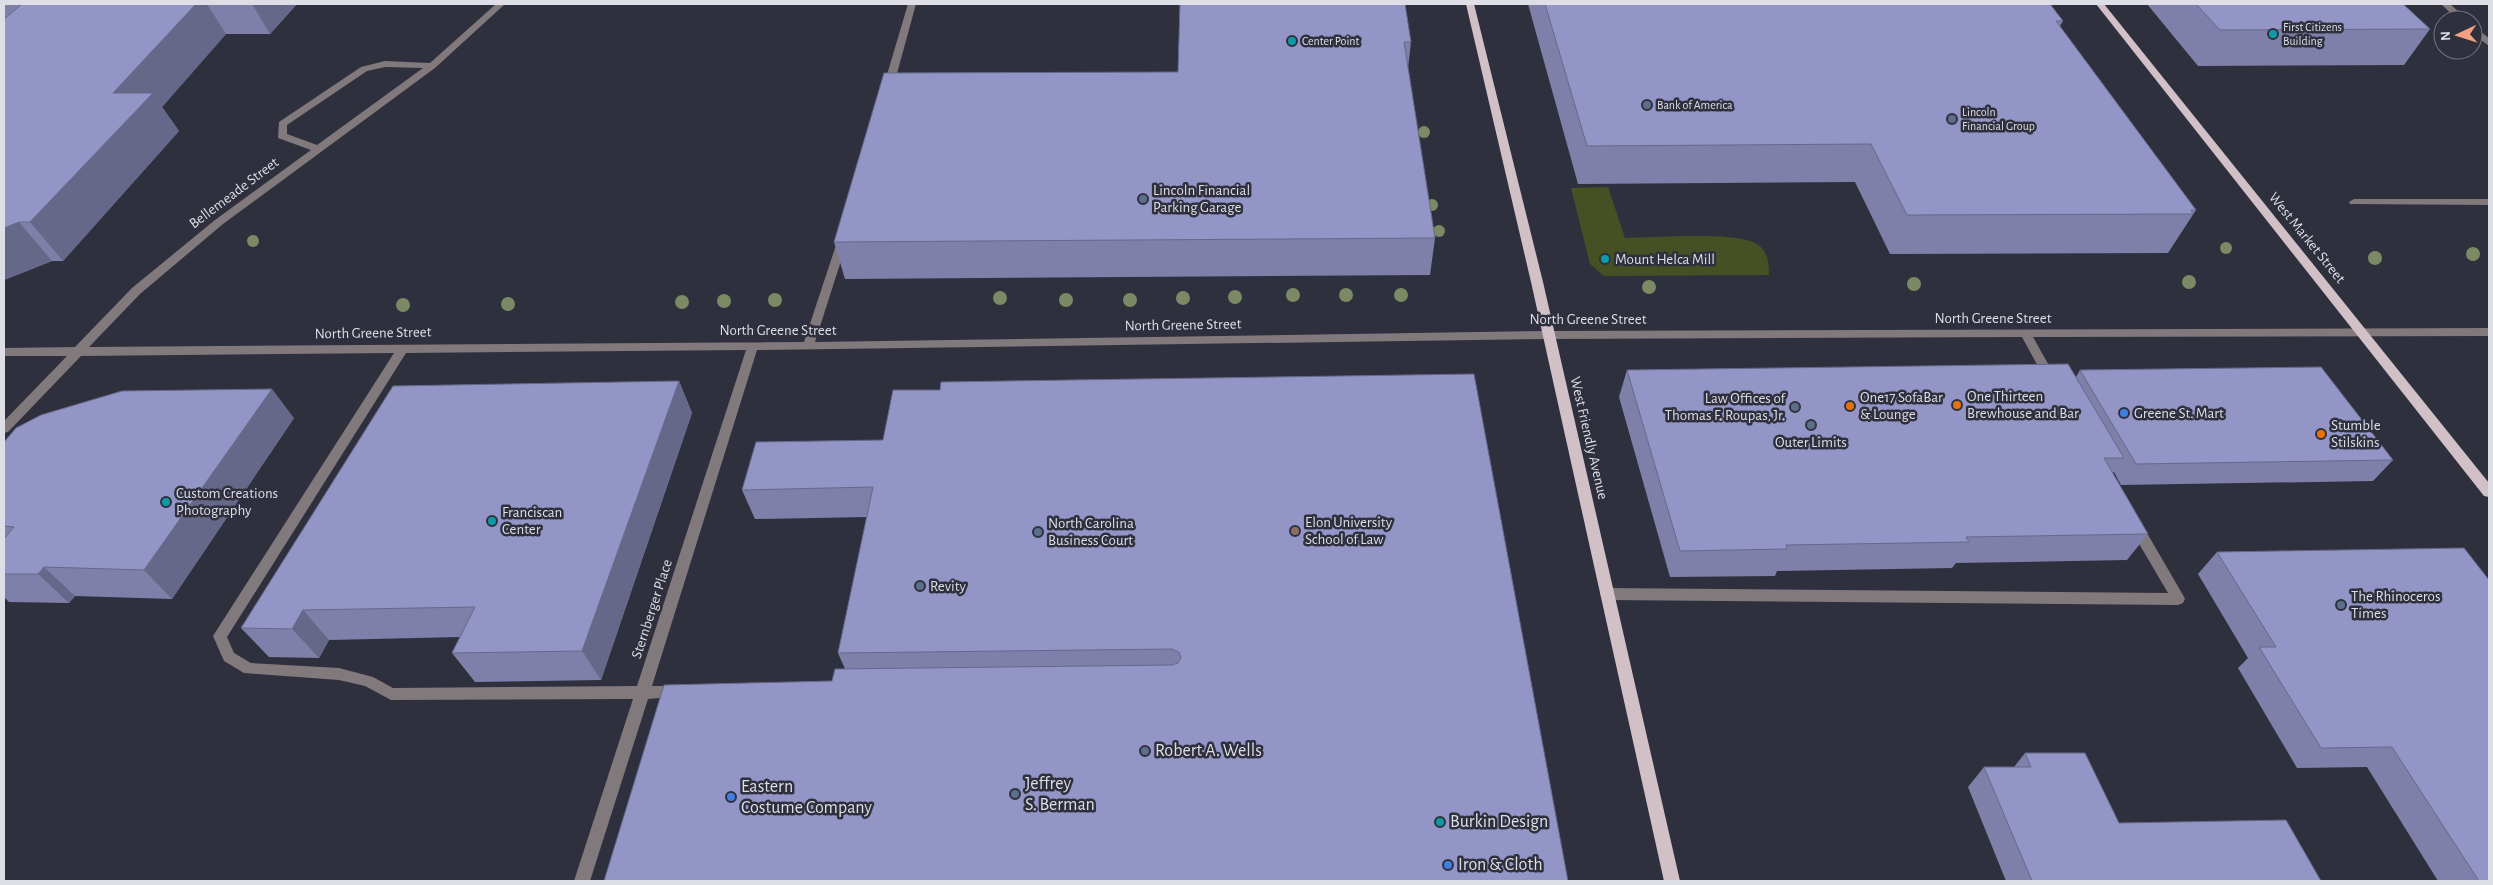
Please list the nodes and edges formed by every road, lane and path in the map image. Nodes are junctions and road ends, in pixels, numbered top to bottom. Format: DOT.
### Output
graph roads {
  1 [pos="501,4"];
  2 [pos="912,4"];
  3 [pos="1470,4"];
  4 [pos="2100,4"];
  5 [pos="432,66"];
  6 [pos="884,99"];
  7 [pos="320,150"];
  8 [pos="2354,202"];
  9 [pos="2489,202"];
  10 [pos="844,233"];
  11 [pos="2489,332"];
  12 [pos="2362,333"];
  13 [pos="1549,335"];
  14 [pos="2026,335"];
  15 [pos="753,346"];
  16 [pos="808,346"];
  17 [pos="403,349"];
  18 [pos="4,352"];
  19 [pos="79,352"];
  20 [pos="2058,390"];
  21 [pos="4,429"];
  22 [pos="2489,492"];
  23 [pos="2130,515"];
  24 [pos="1607,594"];
  25 [pos="642,692"];
  26 [pos="697,692"];
  27 [pos="582,881"];
  28 [pos="1672,881"];
  1 -- 5 [label="street, Bellemeade Street"];
  2 -- 6 [label="street"];
  3 -- 13 [label="main road, West Friendly Avenue"];
  4 -- 12 [label="main road, West Market Street"];
  5 -- 7 [label="street, Bellemeade Street"];
  5 -- 7 [label="street"];
  7 -- 19 [label="street, Bellemeade Street"];
  8 -- 9 [label="street"];
  10 -- 16 [label="street"];
  11 -- 12 [label="street, North Greene Street"];
  12 -- 14 [label="street, North Greene Street"];
  12 -- 22 [label="main road, West Market Street"];
  13 -- 14 [label="street, North Greene Street"];
  13 -- 16 [label="street, North Greene Street"];
  13 -- 24 [label="main road, West Friendly Avenue"];
  14 -- 20 [label="street"];
  15 -- 16 [label="street, North Greene Street"];
  15 -- 17 [label="street, North Greene Street"];
  15 -- 25 [label="street, Sternberger Place"];
  17 -- 19 [label="street, North Greene Street"];
  17 -- 25 [label="street"];
  18 -- 19 [label="street, North Greene Street"];
  19 -- 21 [label="street, Bellemeade Street"];
  23 -- 24 [label="street"];
  24 -- 28 [label="main road, West Friendly Avenue"];
  25 -- 26 [label="street"];
  25 -- 27 [label="street, Sternberger Place"];
}
